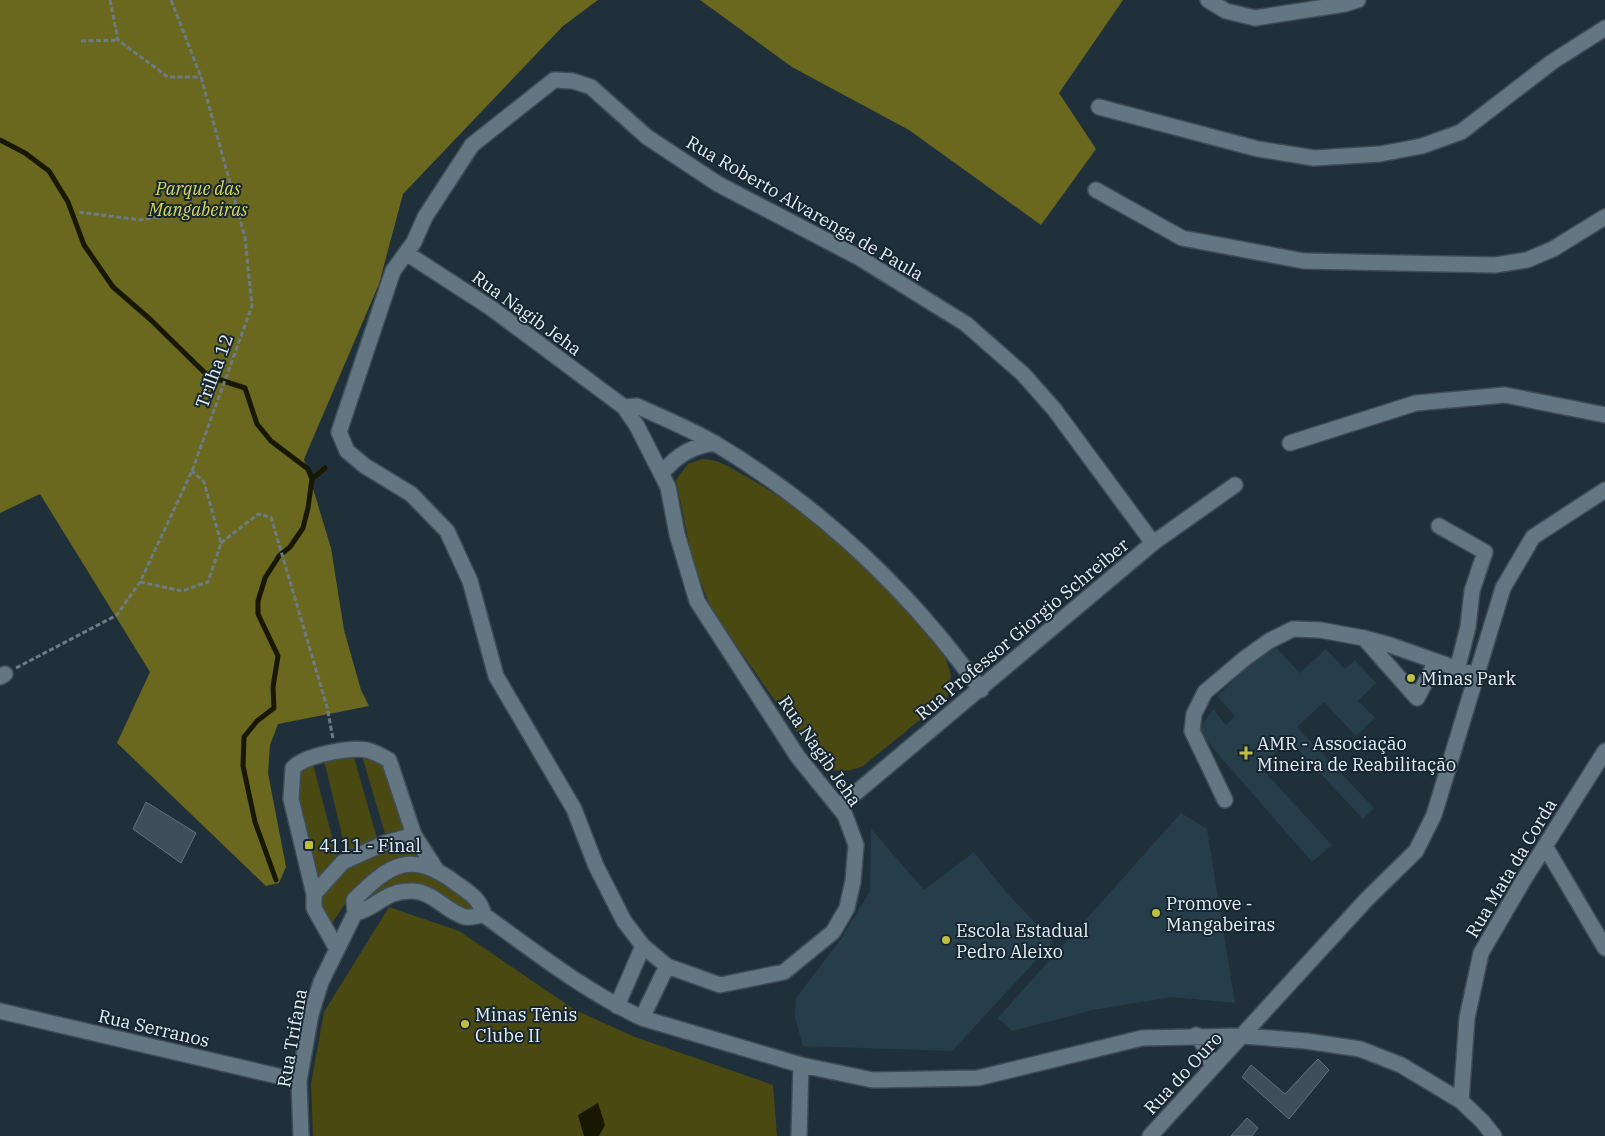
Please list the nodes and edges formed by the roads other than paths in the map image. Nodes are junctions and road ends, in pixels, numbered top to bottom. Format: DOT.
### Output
graph roads {
  1 [pos="1208,0"];
  2 [pos="1358,0"];
  3 [pos="1605,28"];
  4 [pos="1099,107"];
  5 [pos="1096,190"];
  6 [pos="1605,217"];
  7 [pos="406,253"];
  8 [pos="624,408"];
  9 [pos="1605,415"];
  10 [pos="715,443"];
  11 [pos="1290,443"];
  12 [pos="662,473"];
  13 [pos="1235,484"];
  14 [pos="1605,490"];
  15 [pos="1439,526"];
  16 [pos="1153,543"];
  17 [pos="1364,638"];
  18 [pos="1436,662"];
  19 [pos="1457,670"];
  20 [pos="1475,675"];
  21 [pos="981,690"];
  22 [pos="1605,751"];
  23 [pos="1226,800"];
  24 [pos="839,807"];
  25 [pos="414,835"];
  26 [pos="1545,846"];
  27 [pos="436,869"];
  28 [pos="314,894"];
  29 [pos="355,913"];
  30 [pos="484,914"];
  31 [pos="643,946"];
  32 [pos="1605,948"];
  33 [pos="337,950"];
  34 [pos="667,966"];
  35 [pos="617,1006"];
  36 [pos="0,1011"];
  37 [pos="642,1018"];
  38 [pos="1196,1036"];
  39 [pos="1243,1036"];
  40 [pos="801,1065"];
  41 [pos="1213,1067"];
  42 [pos="299,1081"];
  43 [pos="1461,1101"];
  44 [pos="301,1136"];
  45 [pos="799,1136"];
  46 [pos="1150,1136"];
  47 [pos="1494,1136"];
  1 -- 2 [label="street"];
  3 -- 4 [label="street"];
  5 -- 6 [label="street"];
  7 -- 8 [label="street, Rua Nagib Jeha"];
  7 -- 16 [label="street, Rua Roberto Alvarenga de Paula"];
  7 -- 31 [label="street, Rua Roberto Alvarenga de Paula"];
  8 -- 10 [label="street, Rua Nagib Jeha"];
  8 -- 12 [label="street, Rua Nagib Jeha"];
  9 -- 11 [label="street"];
  10 -- 12 [label="street"];
  10 -- 21 [label="street, Rua Nagib Jeha"];
  12 -- 24 [label="street, Rua Nagib Jeha"];
  13 -- 16 [label="street, Rua Professor Giorgio Schreiber"];
  14 -- 20 [label="street, Rua do Ouro"];
  15 -- 19 [label="street"];
  16 -- 21 [label="street, Rua Professor Giorgio Schreiber"];
  17 -- 18 [label="street"];
  17 -- 18 [label="street"];
  17 -- 23 [label="street"];
  18 -- 19 [label="street"];
  19 -- 20 [label="street"];
  20 -- 39 [label="street, Rua do Ouro"];
  21 -- 24 [label="street, Rua Professor Giorgio Schreiber"];
  22 -- 26 [label="street, Rua Mata da Corda"];
  24 -- 34 [label="street, Rua Nagib Jeha"];
  25 -- 27 [label="street"];
  25 -- 28 [label="street"];
  25 -- 28 [label="street"];
  26 -- 32 [label="street"];
  26 -- 43 [label="street, Rua Mata da Corda"];
  27 -- 29 [label="street, Rua Trifana"];
  27 -- 30 [label="street"];
  28 -- 33 [label="street"];
  29 -- 30 [label="street"];
  29 -- 33 [label="street, Rua Trifana"];
  30 -- 35 [label="street"];
  31 -- 34 [label="street, Rua Roberto Alvarenga de Paula"];
  31 -- 35 [label="street"];
  33 -- 42 [label="street, Rua Trifana"];
  34 -- 37 [label="street"];
  35 -- 37 [label="street"];
  36 -- 42 [label="street, Rua Serranos"];
  37 -- 40 [label="street"];
  38 -- 39 [label="street"];
  38 -- 40 [label="street"];
  38 -- 41 [label="street"];
  39 -- 41 [label="street, Rua do Ouro"];
  39 -- 43 [label="street"];
  40 -- 45 [label="street"];
  41 -- 46 [label="street, Rua do Ouro"];
  42 -- 44 [label="street, Rua Trifana"];
  43 -- 47 [label="street"];
}
